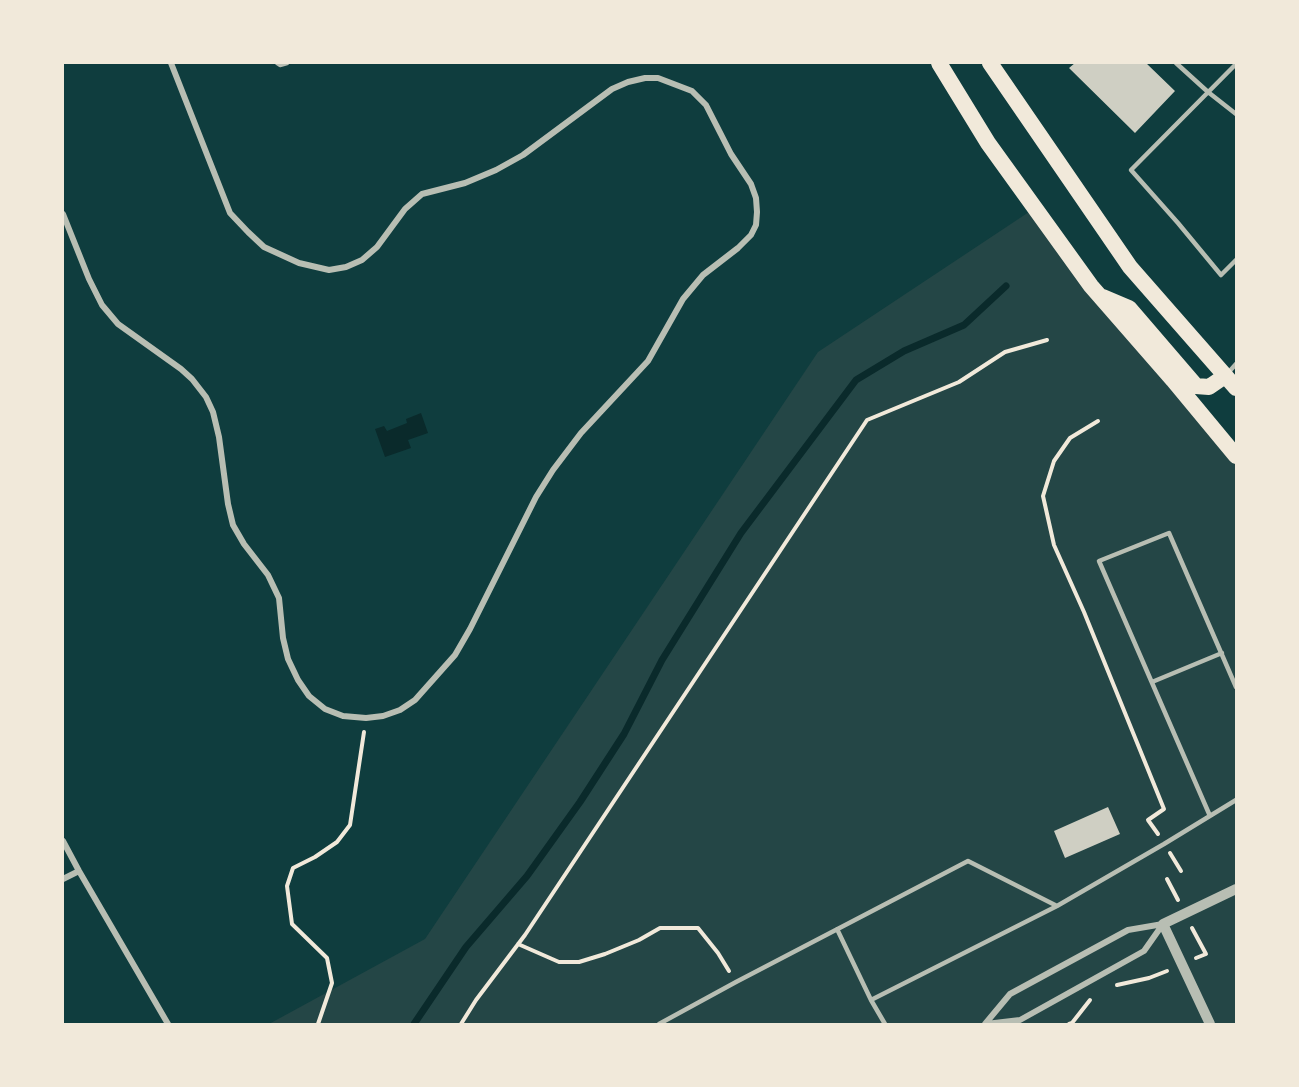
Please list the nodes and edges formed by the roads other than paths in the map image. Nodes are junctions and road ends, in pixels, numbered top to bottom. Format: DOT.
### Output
graph roads {
  1 [pos="171,63"];
  2 [pos="277,63"];
  3 [pos="287,63"];
  4 [pos="939,63"];
  5 [pos="990,63"];
  6 [pos="1176,63"];
  7 [pos="1236,64"];
  8 [pos="1208,92"];
  9 [pos="1236,114"];
  10 [pos="63,214"];
  11 [pos="1236,260"];
  12 [pos="1099,295"];
  13 [pos="1234,370"];
  14 [pos="1236,456"];
  15 [pos="1222,653"];
  16 [pos="1152,682"];
  17 [pos="1236,687"];
  18 [pos="1236,800"];
  19 [pos="1210,816"];
  20 [pos="63,841"];
  21 [pos="79,871"];
  22 [pos="63,879"];
  23 [pos="1236,889"];
  24 [pos="1057,906"];
  25 [pos="1164,924"];
  26 [pos="837,929"];
  27 [pos="872,1000"];
  28 [pos="168,1024"];
  29 [pos="659,1024"];
  30 [pos="885,1024"];
  31 [pos="986,1024"];
  32 [pos="1210,1024"];
  1 -- 10 [label="street"];
  2 -- 3 [label="lane"];
  4 -- 12 [label="highway"];
  5 -- 13 [label="highway"];
  6 -- 8 [label="lane"];
  7 -- 8 [label="lane"];
  8 -- 9 [label="lane"];
  8 -- 11 [label="lane"];
  12 -- 13 [label="highway"];
  12 -- 14 [label="highway"];
  15 -- 16 [label="lane"];
  15 -- 16 [label="lane"];
  15 -- 17 [label="lane"];
  16 -- 19 [label="lane"];
  18 -- 19 [label="lane"];
  19 -- 24 [label="lane"];
  20 -- 21 [label="street"];
  21 -- 22 [label="street"];
  21 -- 28 [label="street"];
  23 -- 25 [label="street"];
  24 -- 26 [label="lane"];
  24 -- 27 [label="lane"];
  25 -- 31 [label="street"];
  25 -- 31 [label="street"];
  25 -- 32 [label="street"];
  26 -- 27 [label="lane"];
  26 -- 29 [label="lane"];
  27 -- 30 [label="lane"];
}
